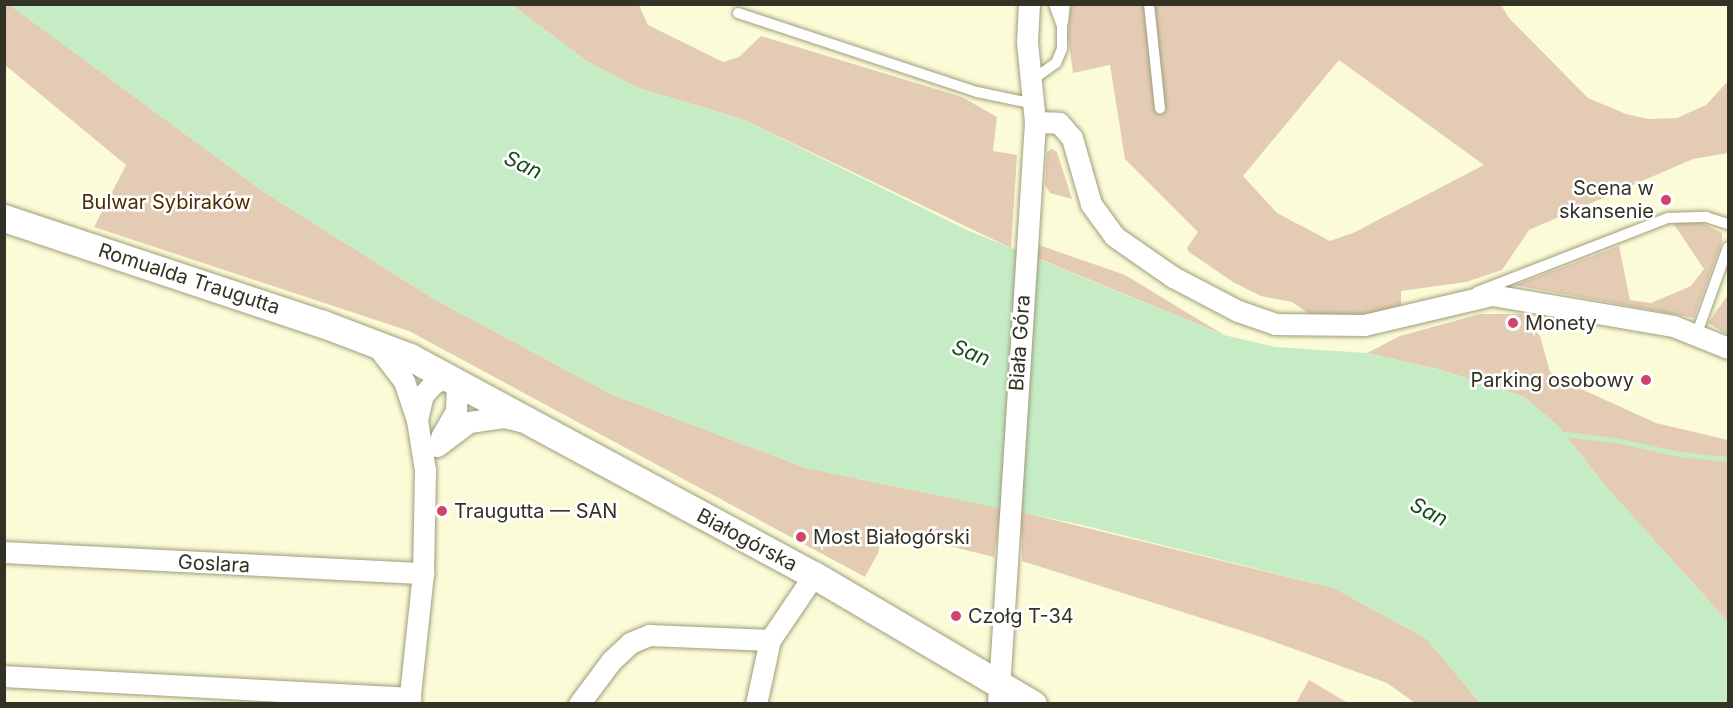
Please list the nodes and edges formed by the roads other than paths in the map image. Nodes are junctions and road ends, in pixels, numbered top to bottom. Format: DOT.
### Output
graph roads {
  1 [pos="1029,4"];
  2 [pos="1054,4"];
  3 [pos="1065,4"];
  4 [pos="1149,4"];
  5 [pos="738,13"];
  6 [pos="1062,26"];
  7 [pos="1031,81"];
  8 [pos="1160,108"];
  9 [pos="1034,113"];
  10 [pos="4,218"];
  11 [pos="1728,224"];
  12 [pos="1728,247"];
  13 [pos="1473,300"];
  14 [pos="1697,333"];
  15 [pos="373,342"];
  16 [pos="1728,348"];
  17 [pos="452,379"];
  18 [pos="417,420"];
  19 [pos="537,425"];
  20 [pos="436,446"];
  21 [pos="425,470"];
  22 [pos="4,552"];
  23 [pos="423,573"];
  24 [pos="814,575"];
  25 [pos="770,640"];
  26 [pos="4,676"];
  27 [pos="999,693"];
  28 [pos="410,701"];
  29 [pos="579,704"];
  30 [pos="756,704"];
  31 [pos="1033,704"];
  1 -- 7 [label="street, Biała Góra"];
  2 -- 6 [label="lane"];
  3 -- 6 [label="lane"];
  4 -- 8 [label="lane"];
  5 -- 9 [label="lane"];
  6 -- 7 [label="lane"];
  7 -- 9 [label="street, Biała Góra"];
  9 -- 13 [label="street"];
  9 -- 27 [label="street, Biała Góra"];
  10 -- 15 [label="street, Romualda Traugutta"];
  11 -- 13 [label="lane"];
  12 -- 14 [label="lane"];
  13 -- 14 [label="street"];
  14 -- 16 [label="street"];
  15 -- 17 [label="street, Romualda Traugutta"];
  15 -- 18 [label="street"];
  17 -- 18 [label="street"];
  17 -- 19 [label="street, Białogórska"];
  17 -- 20 [label="street"];
  18 -- 21 [label="street"];
  19 -- 20 [label="street"];
  19 -- 24 [label="street, Białogórska"];
  20 -- 21 [label="street"];
  21 -- 23 [label="street"];
  22 -- 23 [label="street, Goslara"];
  23 -- 28 [label="street"];
  24 -- 25 [label="street"];
  24 -- 27 [label="street, Białogórska"];
  25 -- 29 [label="street"];
  25 -- 30 [label="street"];
  26 -- 28 [label="street"];
  27 -- 31 [label="street, Białogórska"];
}
